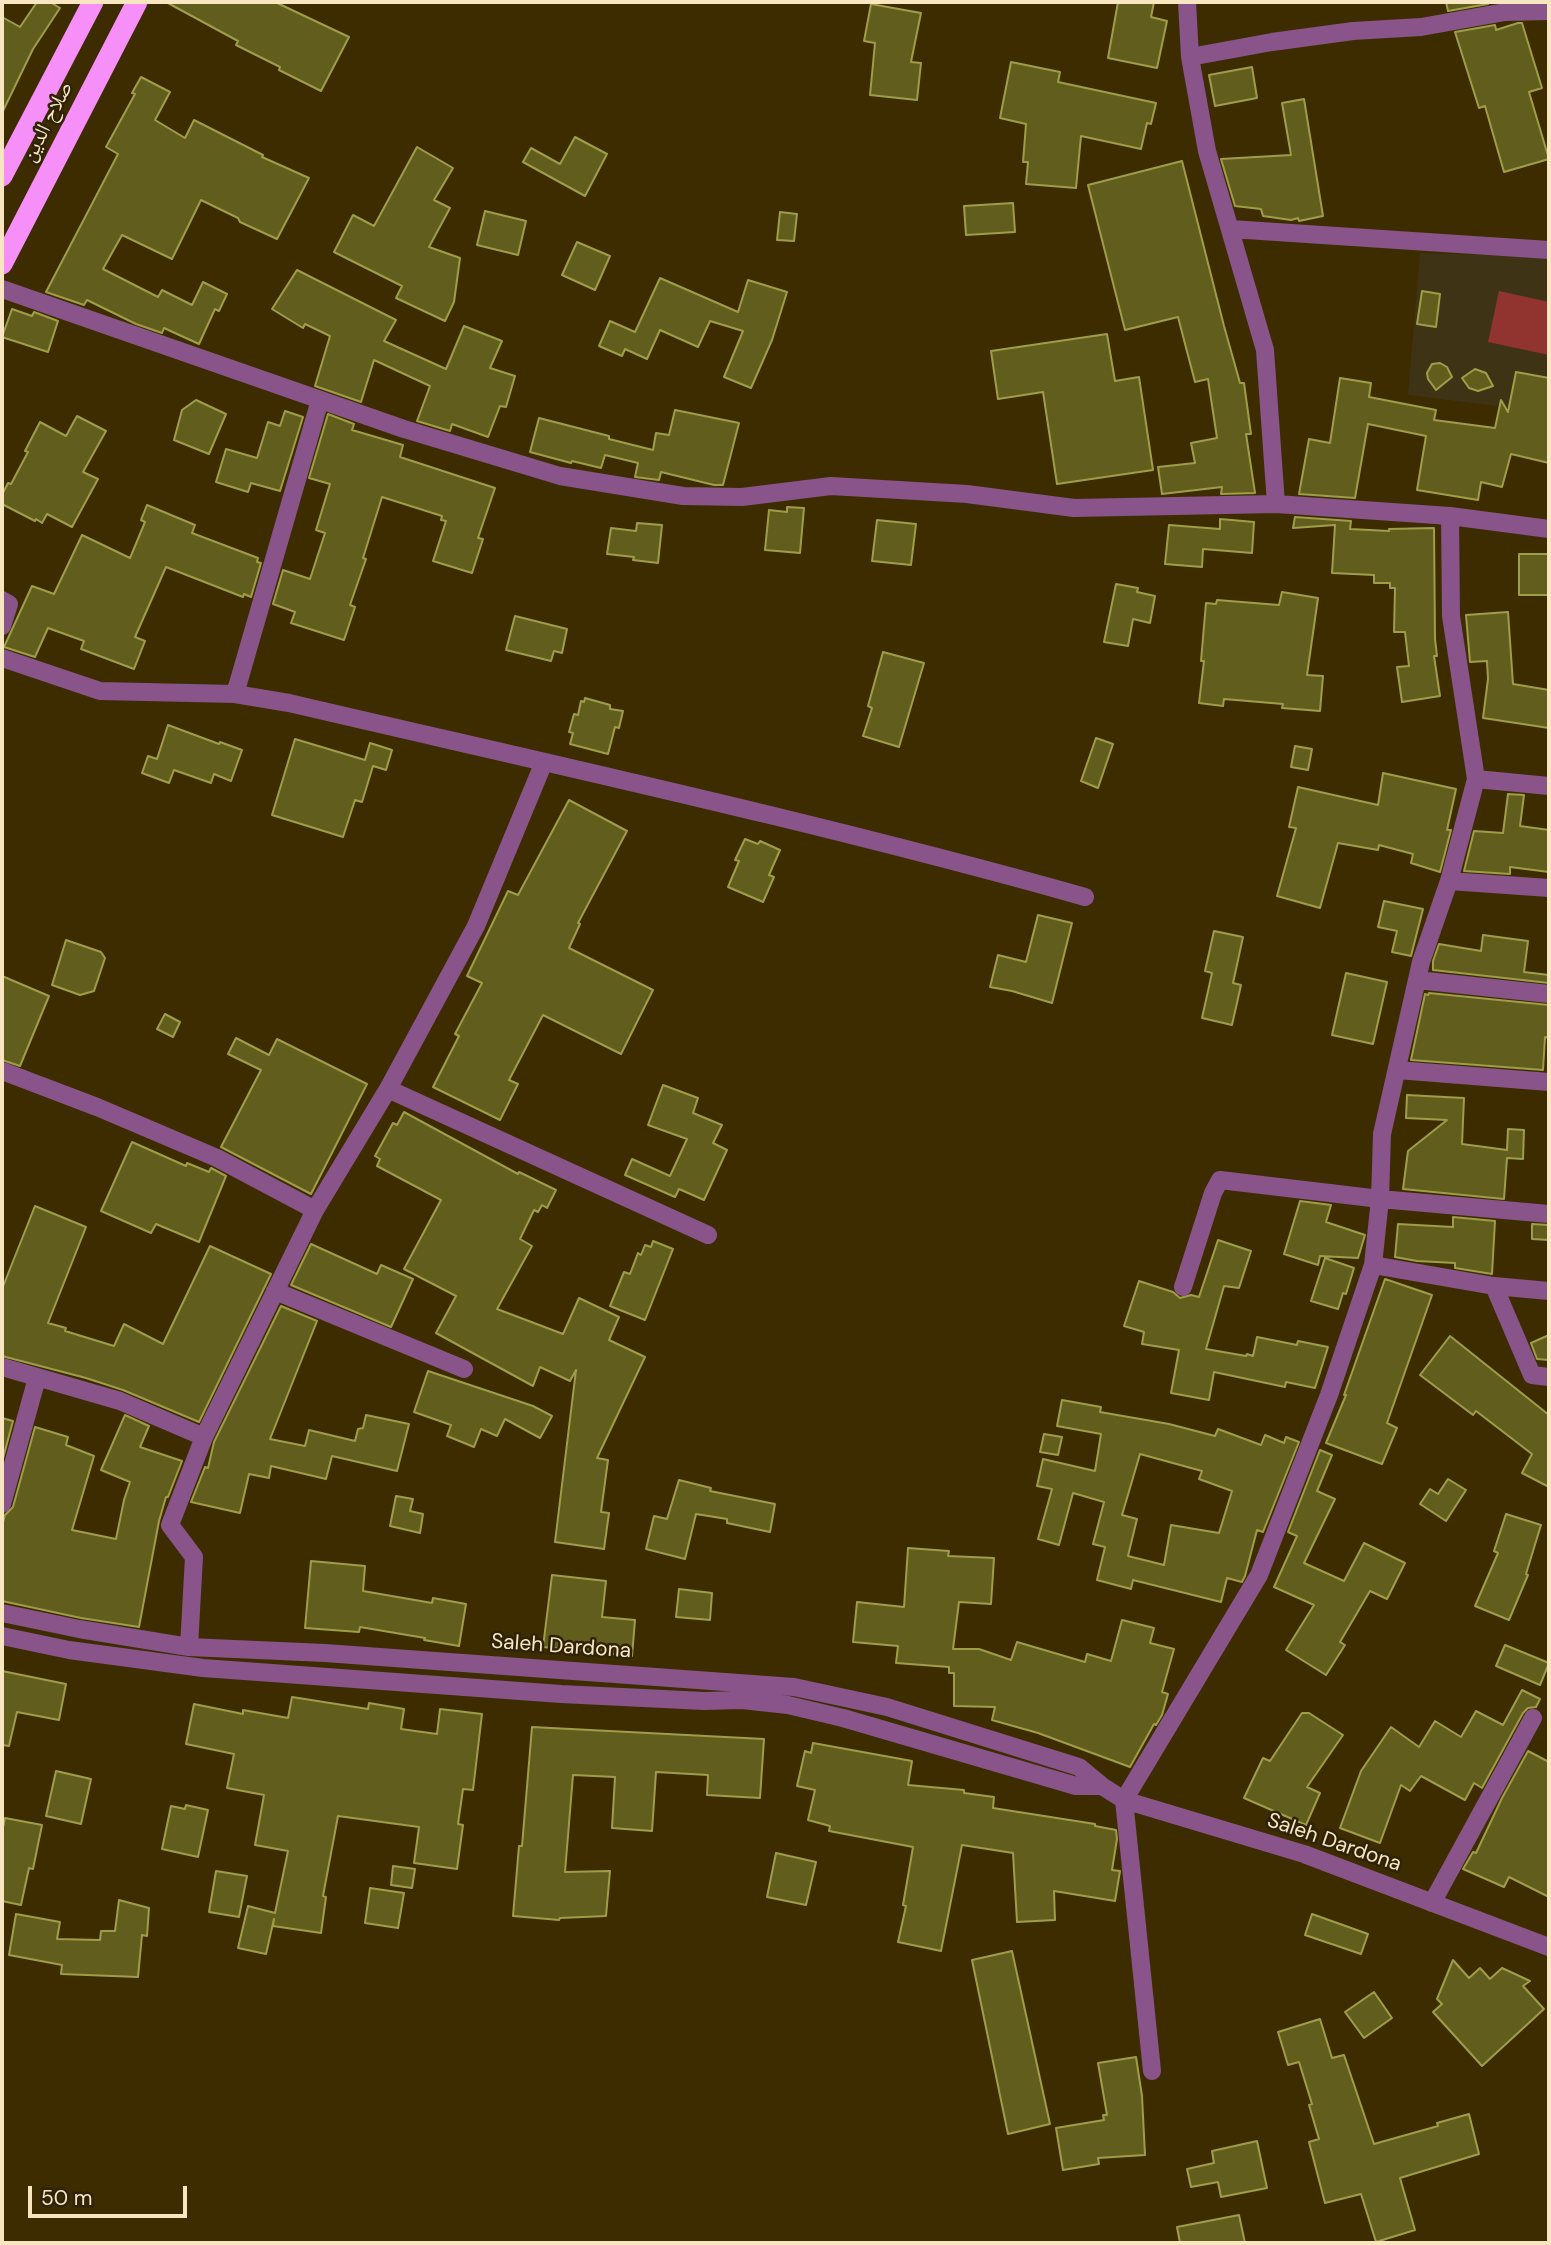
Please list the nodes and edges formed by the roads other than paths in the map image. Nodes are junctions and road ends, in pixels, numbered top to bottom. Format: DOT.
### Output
graph roads {
  1 [pos="93,2"];
  2 [pos="137,2"];
  3 [pos="1187,2"];
  4 [pos="1503,7"];
  5 [pos="1549,11"];
  6 [pos="1190,57"];
  7 [pos="2,176"];
  8 [pos="1231,229"];
  9 [pos="1549,250"];
  10 [pos="2,264"];
  11 [pos="2,289"];
  12 [pos="320,400"];
  13 [pos="1276,504"];
  14 [pos="1450,516"];
  15 [pos="1549,529"];
  16 [pos="2,600"];
  17 [pos="2,626"];
  18 [pos="2,658"];
  19 [pos="235,694"];
  20 [pos="544,762"];
  21 [pos="1476,779"];
  22 [pos="1549,786"];
  23 [pos="1449,881"];
  24 [pos="1549,888"];
  25 [pos="1085,897"];
  26 [pos="1417,981"];
  27 [pos="1549,994"];
  28 [pos="1397,1070"];
  29 [pos="2,1071"];
  30 [pos="1549,1082"];
  31 [pos="388,1089"];
  32 [pos="1380,1199"];
  33 [pos="315,1210"];
  34 [pos="1549,1214"];
  35 [pos="708,1235"];
  36 [pos="1373,1265"];
  37 [pos="1494,1286"];
  38 [pos="1183,1287"];
  39 [pos="275,1291"];
  40 [pos="1549,1291"];
  41 [pos="2,1367"];
  42 [pos="464,1369"];
  43 [pos="1549,1377"];
  44 [pos="37,1378"];
  45 [pos="204,1437"];
  46 [pos="2,1504"];
  47 [pos="2,1613"];
  48 [pos="2,1636"];
  49 [pos="189,1647"];
  50 [pos="1534,1718"];
  51 [pos="1102,1786"];
  52 [pos="1125,1800"];
  53 [pos="1432,1903"];
  54 [pos="1549,1945"];
  55 [pos="1152,2071"];
  1 -- 7 [label="highway, صلاح الدين"];
  2 -- 10 [label="highway, صلاح الدين"];
  3 -- 6 [label="street"];
  4 -- 5 [label="street"];
  4 -- 6 [label="street"];
  6 -- 8 [label="street"];
  8 -- 9 [label="street"];
  8 -- 13 [label="street"];
  11 -- 12 [label="street"];
  12 -- 13 [label="street"];
  12 -- 19 [label="street"];
  13 -- 14 [label="street"];
  14 -- 15 [label="street"];
  14 -- 21 [label="street"];
  16 -- 17 [label="street"];
  18 -- 19 [label="street"];
  19 -- 20 [label="street"];
  20 -- 25 [label="street"];
  20 -- 31 [label="street"];
  21 -- 22 [label="street"];
  21 -- 23 [label="street"];
  23 -- 24 [label="street"];
  23 -- 26 [label="street"];
  26 -- 27 [label="street"];
  26 -- 28 [label="street"];
  28 -- 30 [label="street"];
  28 -- 32 [label="street"];
  29 -- 33 [label="street"];
  31 -- 33 [label="street"];
  31 -- 35 [label="street"];
  32 -- 34 [label="street"];
  32 -- 36 [label="street"];
  32 -- 38 [label="street"];
  33 -- 39 [label="street"];
  36 -- 37 [label="street"];
  36 -- 52 [label="street"];
  37 -- 40 [label="street"];
  37 -- 43 [label="street"];
  39 -- 42 [label="street"];
  39 -- 45 [label="street"];
  41 -- 44 [label="street"];
  44 -- 45 [label="street"];
  44 -- 46 [label="street"];
  45 -- 49 [label="street"];
  47 -- 49 [label="street, Saleh Dardona"];
  48 -- 51 [label="street, Saleh Dardona"];
  49 -- 51 [label="street, Saleh Dardona"];
  50 -- 53 [label="street"];
  51 -- 52 [label="street, Saleh Dardona"];
  52 -- 53 [label="street, Saleh Dardona"];
  52 -- 55 [label="street"];
  53 -- 54 [label="street, Saleh Dardona"];
}
